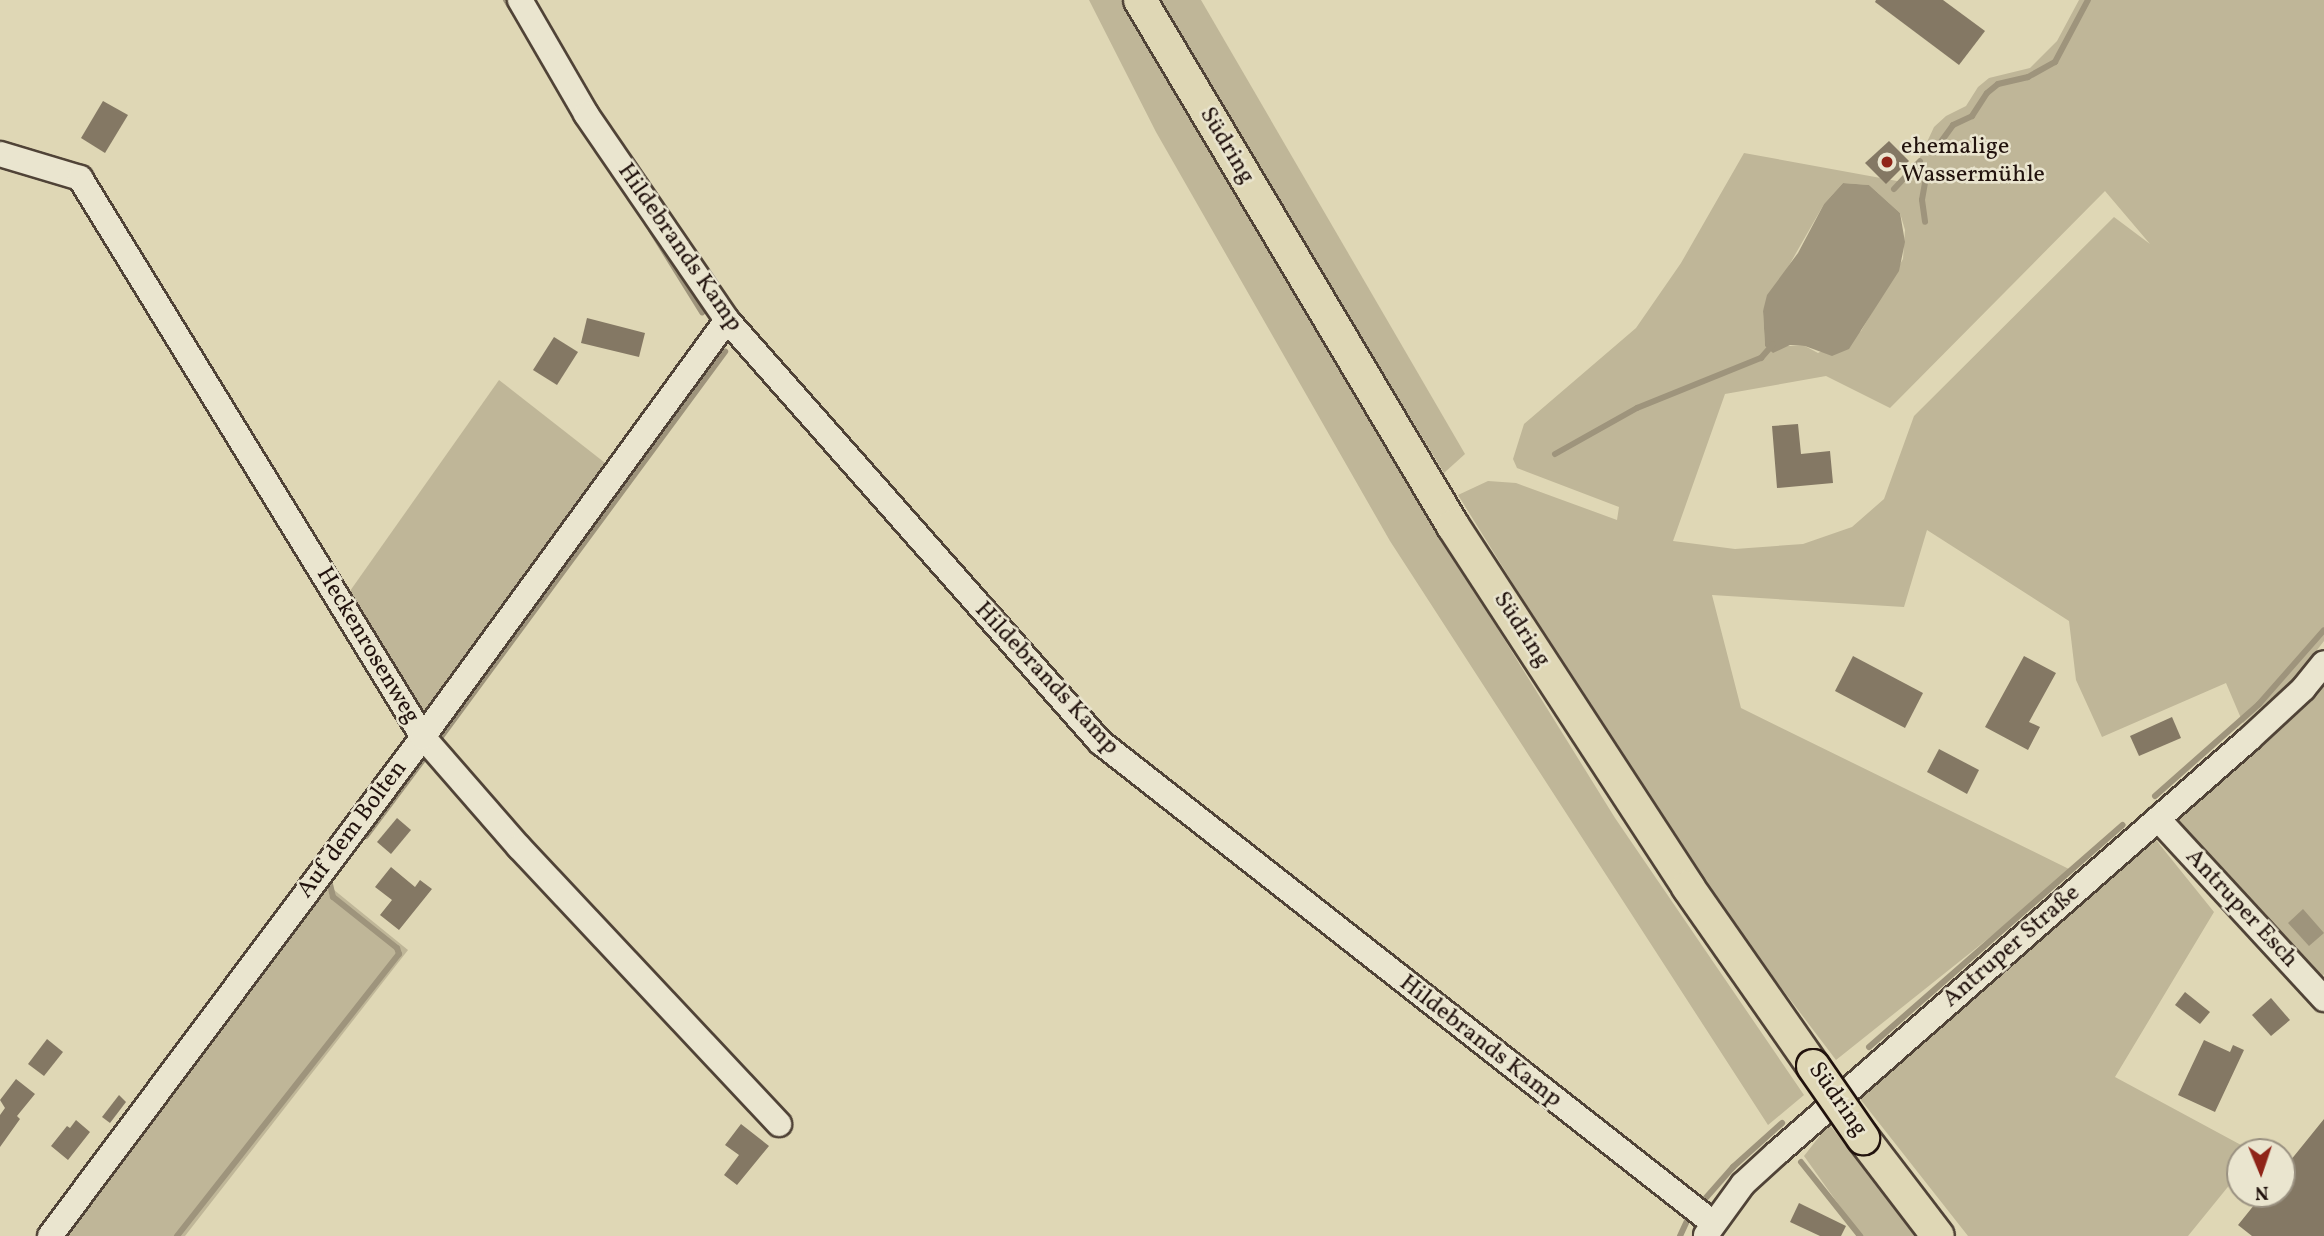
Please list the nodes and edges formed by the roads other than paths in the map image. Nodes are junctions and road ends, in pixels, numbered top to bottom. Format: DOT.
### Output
graph roads {
  1 [pos="520,0"];
  2 [pos="1140,0"];
  3 [pos="0,154"];
  4 [pos="727,320"];
  5 [pos="2324,663"];
  6 [pos="423,737"];
  7 [pos="2158,818"];
  8 [pos="2324,999"];
  9 [pos="779,1124"];
  10 [pos="1709,1230"];
  11 [pos="50,1236"];
  12 [pos="1938,1236"];
  1 -- 4 [label="street, Hildebrands Kamp"];
  2 -- 12 [label="main road, Südring, bridge"];
  3 -- 6 [label="street, Heckenrosenweg"];
  4 -- 6 [label="street, Auf dem Bolten"];
  4 -- 10 [label="street, Hildebrands Kamp"];
  5 -- 7 [label="street, Antruper Straße"];
  6 -- 9 [label="street, Heckenrosenweg"];
  6 -- 11 [label="street, Auf dem Bolten"];
  7 -- 8 [label="street, Antruper Esch"];
  7 -- 10 [label="street, Antruper Straße"];
}
